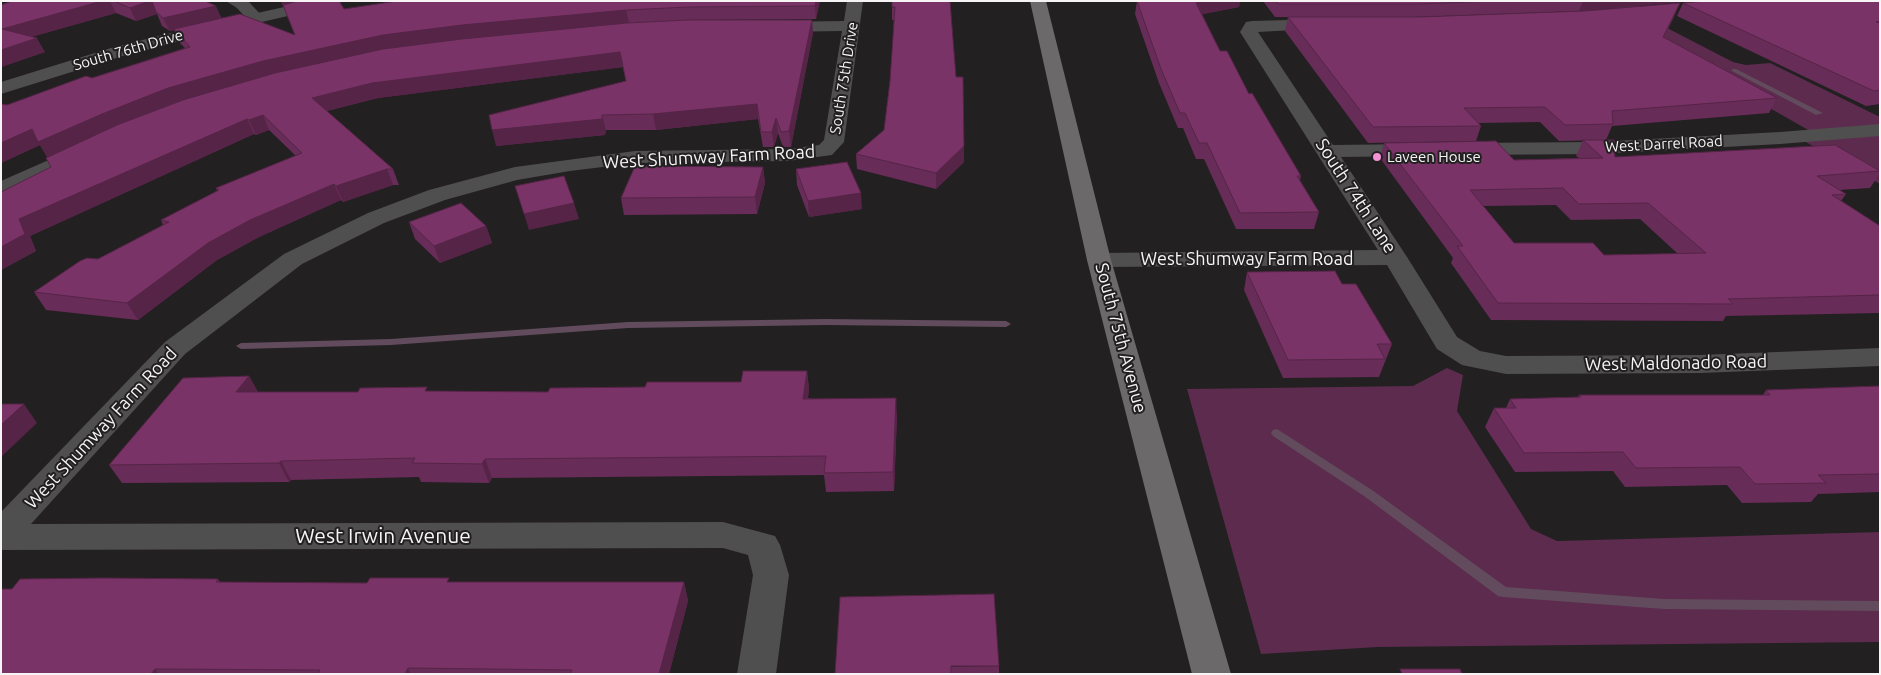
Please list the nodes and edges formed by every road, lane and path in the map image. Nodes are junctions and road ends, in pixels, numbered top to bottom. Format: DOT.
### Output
graph roads {
  1 [pos="234,1"];
  2 [pos="334,1"];
  3 [pos="855,1"];
  4 [pos="1038,1"];
  5 [pos="255,17"];
  6 [pos="1340,24"];
  7 [pos="852,26"];
  8 [pos="758,27"];
  9 [pos="1,88"];
  10 [pos="1880,130"];
  11 [pos="101,143"];
  12 [pos="825,151"];
  13 [pos="1327,151"];
  14 [pos="1,190"];
  15 [pos="1395,257"];
  16 [pos="1100,260"];
  17 [pos="1880,357"];
  18 [pos="1472,360"];
  19 [pos="1,536"];
  20 [pos="756,674"];
  21 [pos="1212,674"];
  1 -- 5 [label="street"];
  2 -- 5 [label="street, South 76th Drive"];
  3 -- 7 [label="street, South 75th Drive"];
  4 -- 16 [label="main road, South 75th Avenue"];
  5 -- 9 [label="street, South 76th Drive"];
  6 -- 13 [label="street, South 74th Lane"];
  7 -- 8 [label="street"];
  7 -- 12 [label="street, South 75th Drive"];
  10 -- 13 [label="street, West Darrel Road"];
  11 -- 14 [label="street"];
  12 -- 19 [label="street, West Shumway Farm Road"];
  13 -- 15 [label="street, South 74th Lane"];
  15 -- 16 [label="street, West Shumway Farm Road"];
  15 -- 18 [label="street, South 74th Lane"];
  16 -- 21 [label="main road, South 75th Avenue"];
  17 -- 18 [label="street, West Maldonado Road"];
  19 -- 20 [label="street, West Irwin Avenue"];
}
